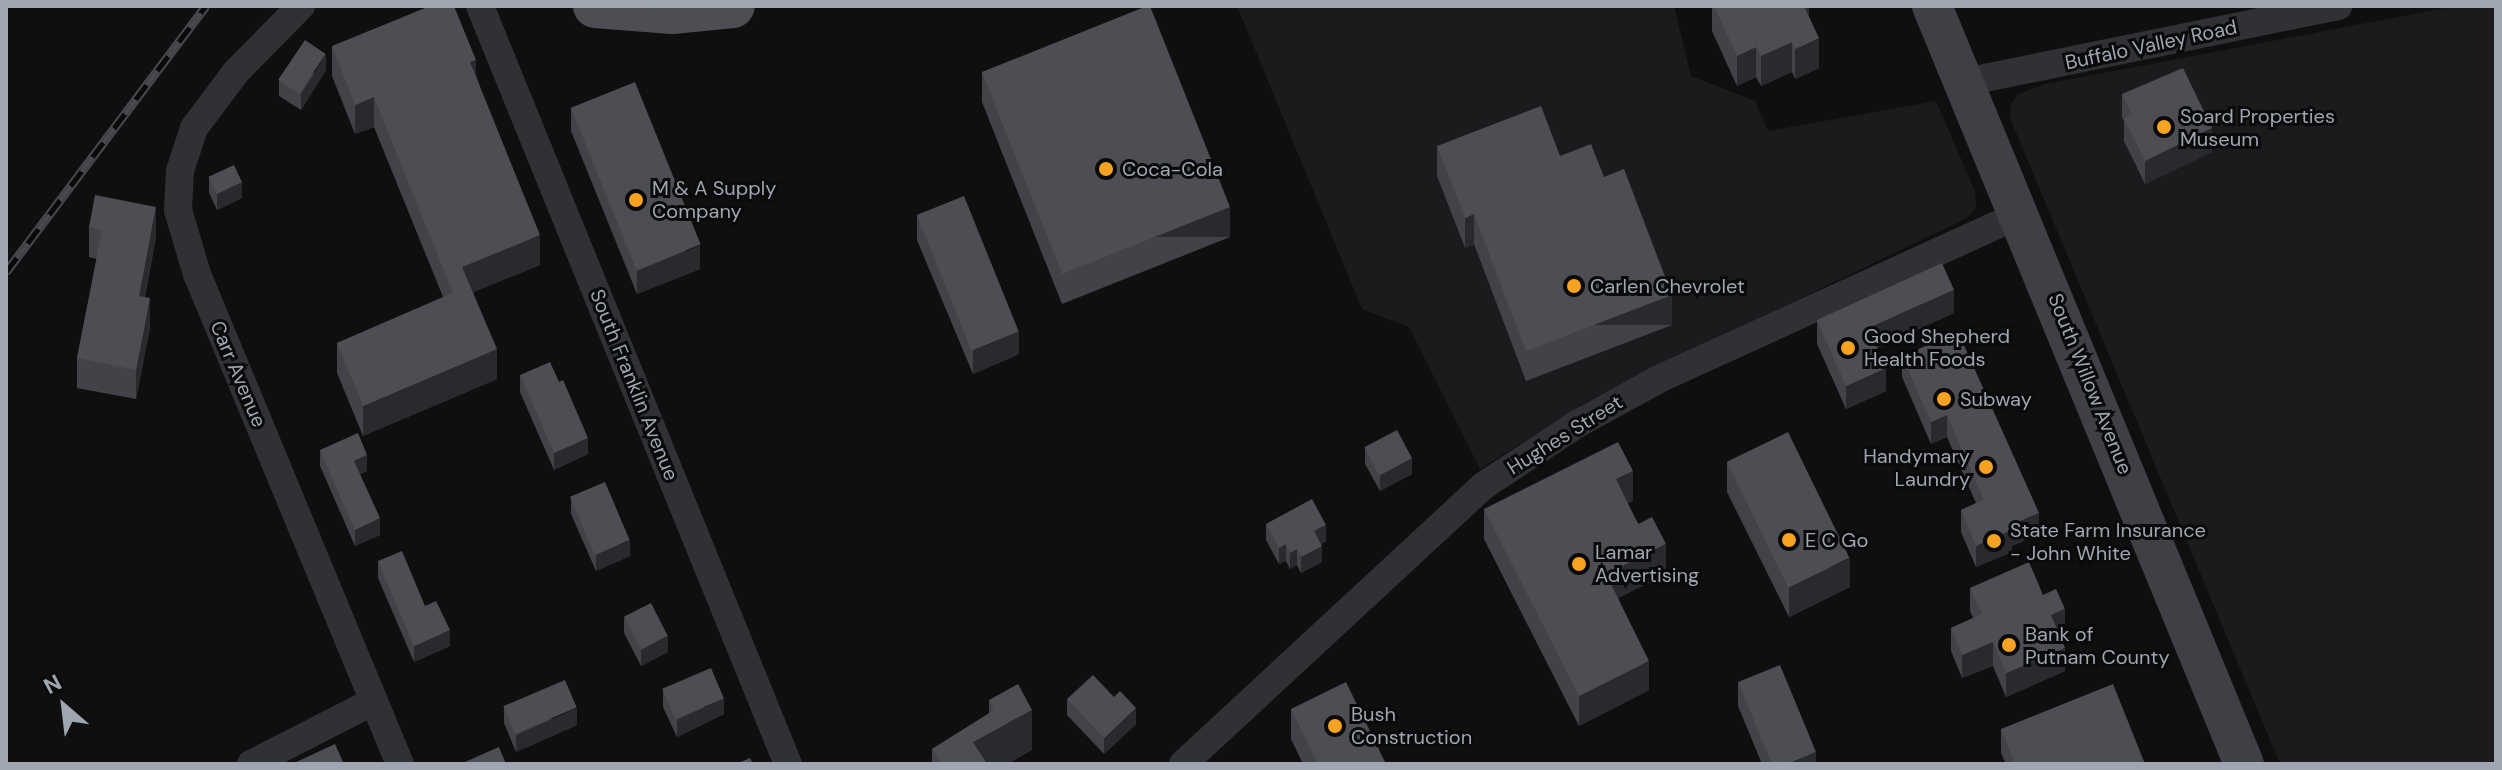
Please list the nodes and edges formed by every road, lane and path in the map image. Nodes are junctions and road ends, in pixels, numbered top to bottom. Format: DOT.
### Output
graph roads {
  1 [pos="301,6"];
  2 [pos="480,6"];
  3 [pos="595,6"];
  4 [pos="733,6"];
  5 [pos="1932,6"];
  6 [pos="2338,6"];
  7 [pos="1965,82"];
  8 [pos="2019,215"];
  9 [pos="374,701"];
  10 [pos="251,764"];
  11 [pos="400,764"];
  12 [pos="788,764"];
  13 [pos="1183,764"];
  14 [pos="2244,764"];
  1 -- 9 [label="street, Carr Avenue"];
  2 -- 12 [label="street, South Franklin Avenue"];
  3 -- 4 [label="main road"];
  5 -- 7 [label="main road, South Willow Avenue"];
  6 -- 7 [label="street, Buffalo Valley Road"];
  7 -- 8 [label="main road, South Willow Avenue"];
  8 -- 13 [label="street, Hughes Street"];
  8 -- 14 [label="main road, South Willow Avenue"];
  9 -- 10 [label="street"];
  9 -- 11 [label="street, Carr Avenue"];
}
